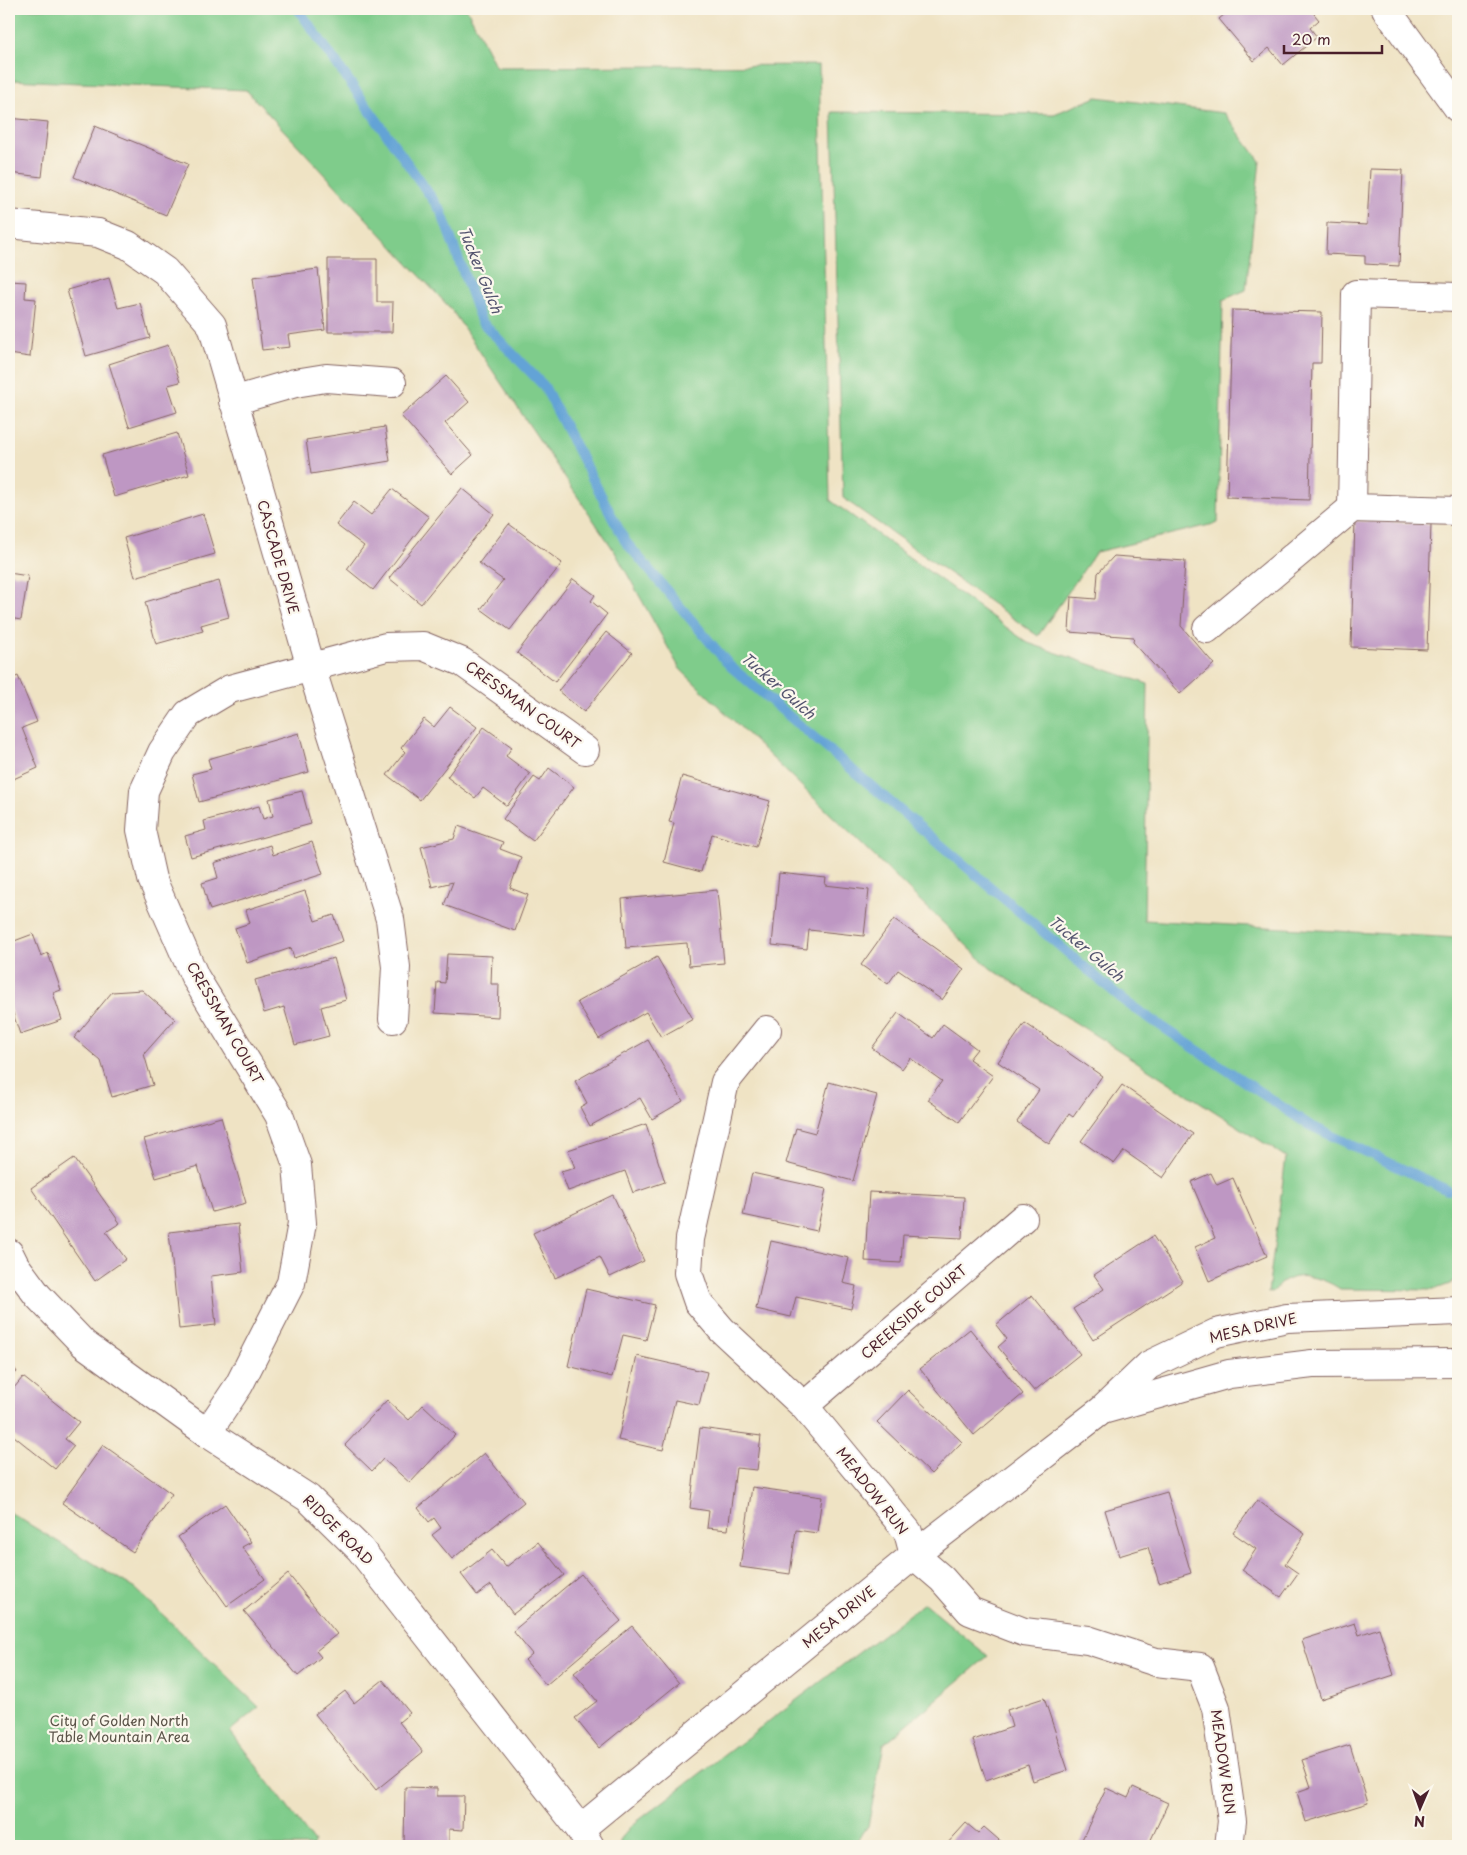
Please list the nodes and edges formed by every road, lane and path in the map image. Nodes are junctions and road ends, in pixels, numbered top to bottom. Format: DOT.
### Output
graph roads {
  1 [pos="1386,9"];
  2 [pos="1458,108"];
  3 [pos="9,224"];
  4 [pos="1458,297"];
  5 [pos="392,383"];
  6 [pos="233,401"];
  7 [pos="1352,508"];
  8 [pos="1458,510"];
  9 [pos="1207,628"];
  10 [pos="310,668"];
  11 [pos="585,750"];
  12 [pos="393,1019"];
  13 [pos="767,1030"];
  14 [pos="1023,1218"];
  15 [pos="9,1253"];
  16 [pos="1458,1311"];
  17 [pos="1458,1363"];
  18 [pos="804,1406"];
  19 [pos="1102,1410"];
  20 [pos="207,1433"];
  21 [pos="914,1556"];
  22 [pos="585,1838"];
  23 [pos="1229,1846"];
  1 -- 2 [label="street"];
  3 -- 6 [label="street, CASCADE DRIVE"];
  4 -- 7 [label="street"];
  5 -- 6 [label="street"];
  6 -- 10 [label="street, CASCADE DRIVE"];
  7 -- 8 [label="street"];
  7 -- 9 [label="street"];
  10 -- 11 [label="street, CRESSMAN COURT"];
  10 -- 12 [label="street, CASCADE DRIVE"];
  10 -- 20 [label="street, CRESSMAN COURT"];
  13 -- 18 [label="street, MEADOW RUN"];
  14 -- 18 [label="street, CREEKSIDE COURT"];
  15 -- 20 [label="street, RIDGE ROAD"];
  16 -- 19 [label="street, MESA DRIVE"];
  17 -- 19 [label="street, MESA DRIVE"];
  18 -- 21 [label="street, MEADOW RUN"];
  19 -- 21 [label="street, MESA DRIVE"];
  20 -- 22 [label="street, RIDGE ROAD"];
  21 -- 22 [label="street, MESA DRIVE"];
  21 -- 23 [label="street, MEADOW RUN"];
}
